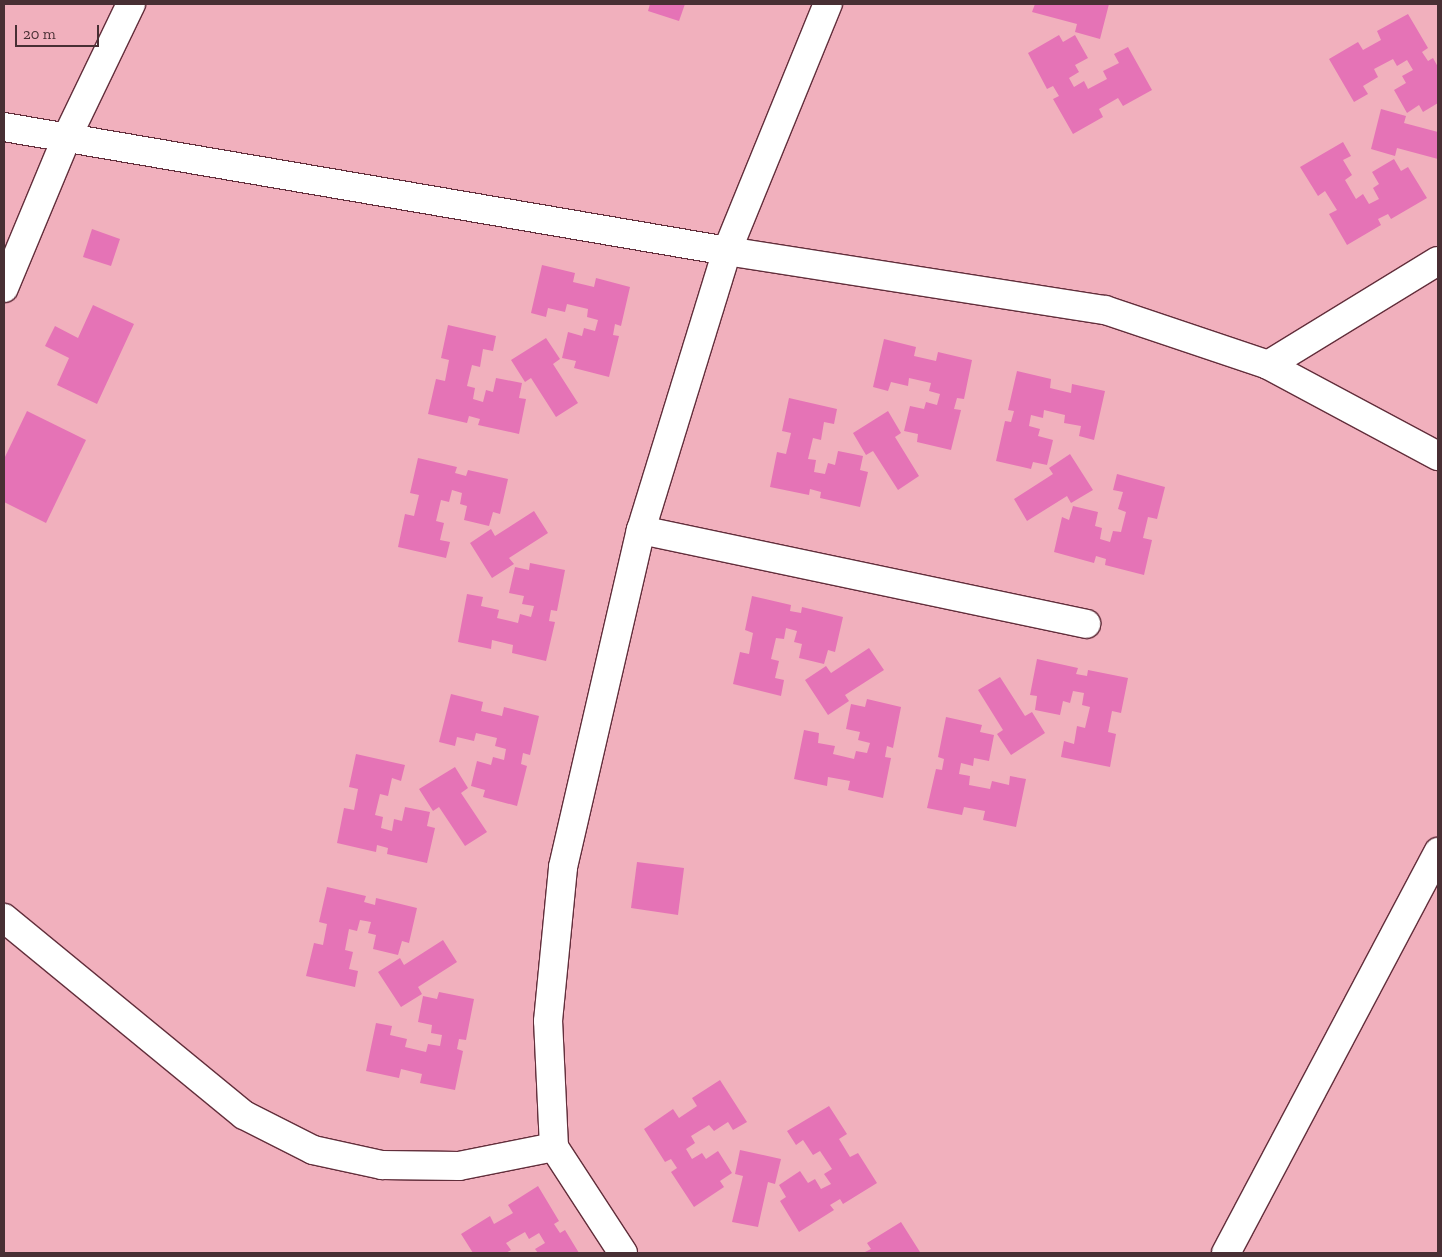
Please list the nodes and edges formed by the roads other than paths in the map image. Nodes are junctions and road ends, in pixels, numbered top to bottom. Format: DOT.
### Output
graph roads {
  1 [pos="131,4"];
  2 [pos="828,4"];
  3 [pos="4,127"];
  4 [pos="66,139"];
  5 [pos="727,251"];
  6 [pos="1438,261"];
  7 [pos="4,288"];
  8 [pos="1268,364"];
  9 [pos="1438,456"];
  10 [pos="641,530"];
  11 [pos="1086,624"];
  12 [pos="1438,852"];
  13 [pos="4,918"];
  14 [pos="554,1147"];
  15 [pos="623,1253"];
  16 [pos="1226,1253"];
  1 -- 4 [label="street"];
  2 -- 5 [label="street"];
  3 -- 4 [label="street"];
  4 -- 5 [label="street"];
  4 -- 7 [label="street"];
  5 -- 8 [label="street"];
  5 -- 10 [label="street"];
  6 -- 8 [label="street"];
  8 -- 9 [label="street"];
  10 -- 11 [label="street"];
  10 -- 14 [label="street"];
  12 -- 16 [label="street"];
  13 -- 14 [label="street"];
  14 -- 15 [label="street"];
}
